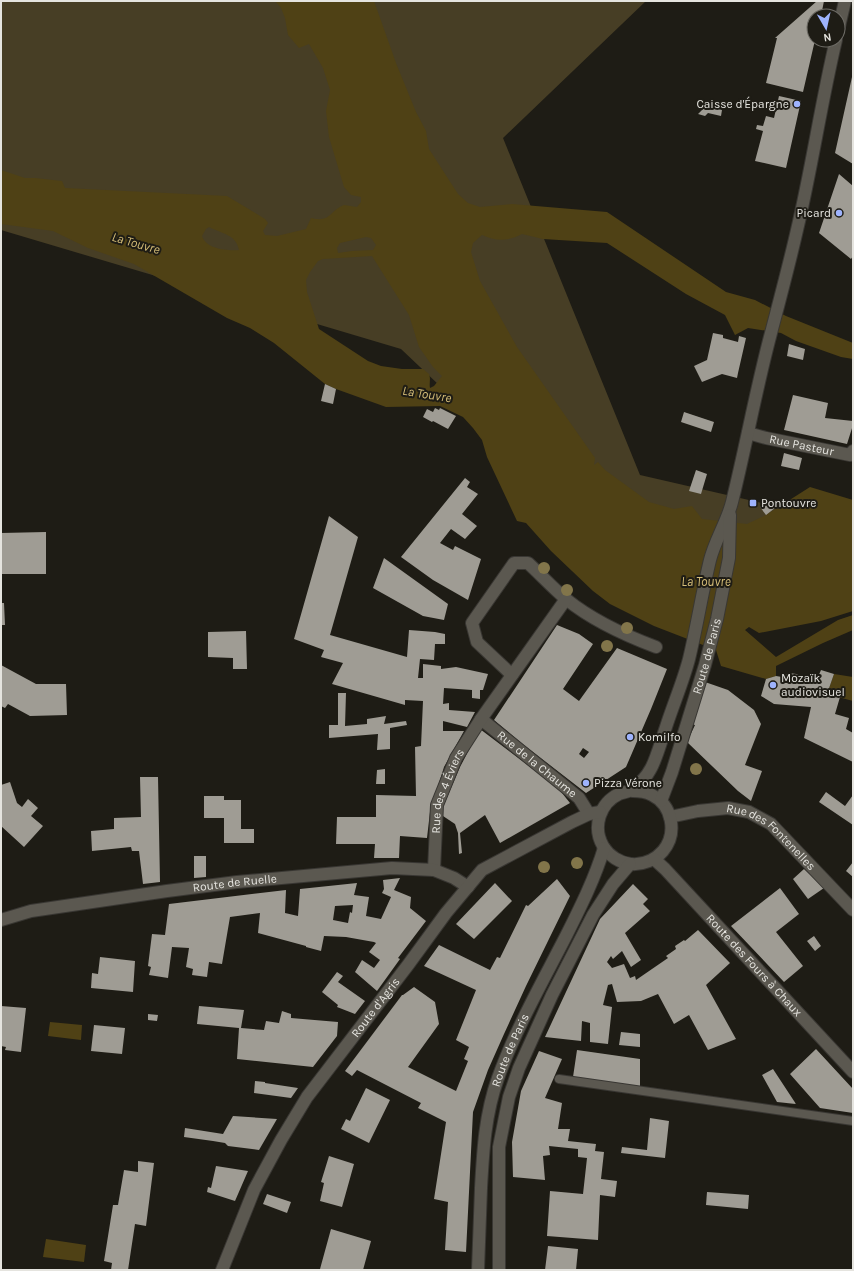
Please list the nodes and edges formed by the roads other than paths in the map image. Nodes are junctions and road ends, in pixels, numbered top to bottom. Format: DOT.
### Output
graph roads {
  1 [pos="834,48"];
  2 [pos="748,433"];
  3 [pos="852,454"];
  4 [pos="730,508"];
  5 [pos="566,599"];
  6 [pos="656,647"];
  7 [pos="512,675"];
  8 [pos="481,719"];
  9 [pos="632,791"];
  10 [pos="661,801"];
  11 [pos="595,813"];
  12 [pos="670,818"];
  13 [pos="604,848"];
  14 [pos="654,859"];
  15 [pos="630,864"];
  16 [pos="434,870"];
  17 [pos="468,886"];
  18 [pos="853,910"];
  19 [pos="1,920"];
  20 [pos="853,1072"];
  21 [pos="560,1079"];
  22 [pos="853,1122"];
  23 [pos="222,1270"];
  24 [pos="478,1270"];
  25 [pos="500,1270"];
  1 -- 2 [label="street"];
  2 -- 3 [label="street, Rue Pasteur"];
  2 -- 4 [label="street"];
  4 -- 9 [label="street"];
  4 -- 10 [label="street, Route de Paris"];
  5 -- 6 [label="street"];
  5 -- 7 [label="street, Rue des 4 Éviers"];
  5 -- 7 [label="street"];
  7 -- 8 [label="street, Rue des 4 Éviers"];
  8 -- 11 [label="street, Rue de la Chaume"];
  8 -- 16 [label="street, Rue des 4 Éviers"];
  9 -- 10 [label="street"];
  9 -- 11 [label="street"];
  10 -- 12 [label="street"];
  11 -- 13 [label="street"];
  11 -- 17 [label="street, Route d'Agris"];
  12 -- 14 [label="street"];
  12 -- 18 [label="street, Rue des Fontenelles"];
  13 -- 15 [label="street"];
  13 -- 24 [label="street, Route de Paris"];
  14 -- 15 [label="street"];
  14 -- 20 [label="street, Route des Fours à Chaux"];
  15 -- 25 [label="street, Route de Paris"];
  16 -- 17 [label="street, Route de Ruelle"];
  16 -- 19 [label="street, Route de Ruelle"];
  17 -- 23 [label="street, Route d'Agris"];
  21 -- 22 [label="lane"];
}
